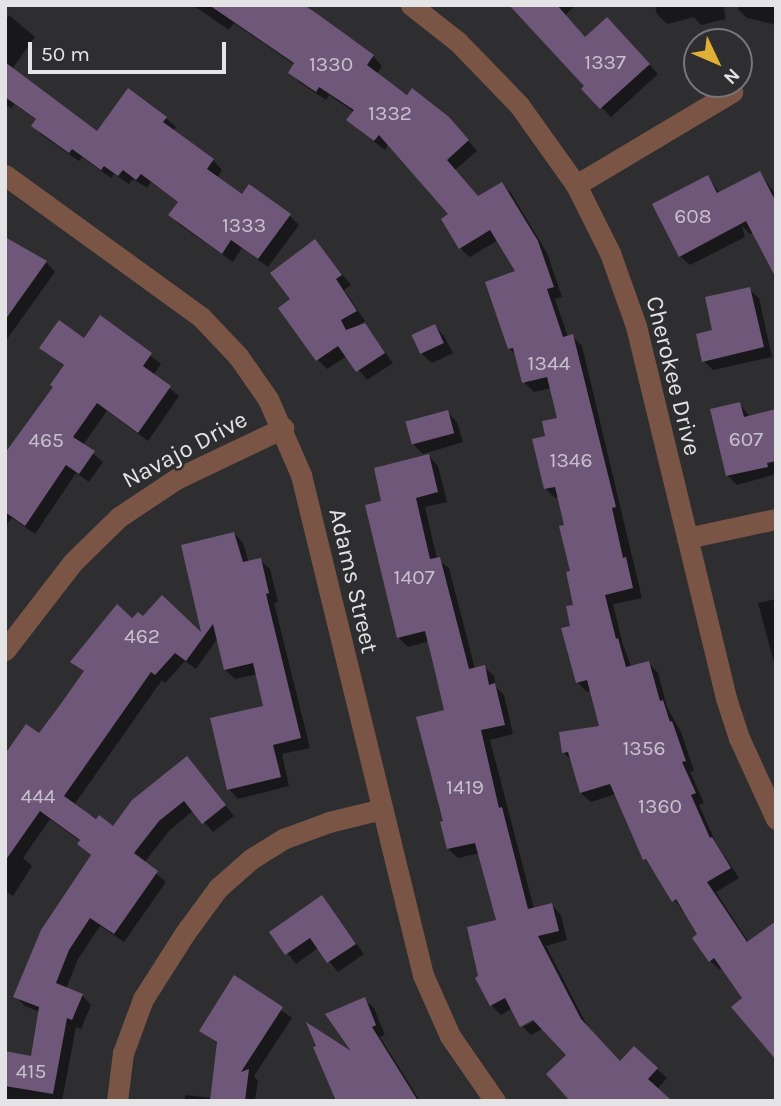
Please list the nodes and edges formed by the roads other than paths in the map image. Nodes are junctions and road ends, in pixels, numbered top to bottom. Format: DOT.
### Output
graph roads {
  1 [pos="411,5"];
  2 [pos="722,98"];
  3 [pos="5,175"];
  4 [pos="576,185"];
  5 [pos="283,428"];
  6 [pos="776,519"];
  7 [pos="687,538"];
  8 [pos="5,650"];
  9 [pos="382,809"];
  10 [pos="776,819"];
  11 [pos="117,1101"];
  12 [pos="495,1101"];
  1 -- 4 [label="street, Cherokee Drive"];
  2 -- 4 [label="street"];
  3 -- 5 [label="street, Adams Street"];
  4 -- 7 [label="street, Cherokee Drive"];
  5 -- 8 [label="street, Navajo Drive"];
  5 -- 9 [label="street, Adams Street"];
  6 -- 7 [label="street"];
  7 -- 10 [label="street, Cherokee Drive"];
  9 -- 11 [label="street"];
  9 -- 12 [label="street, Adams Street"];
}
